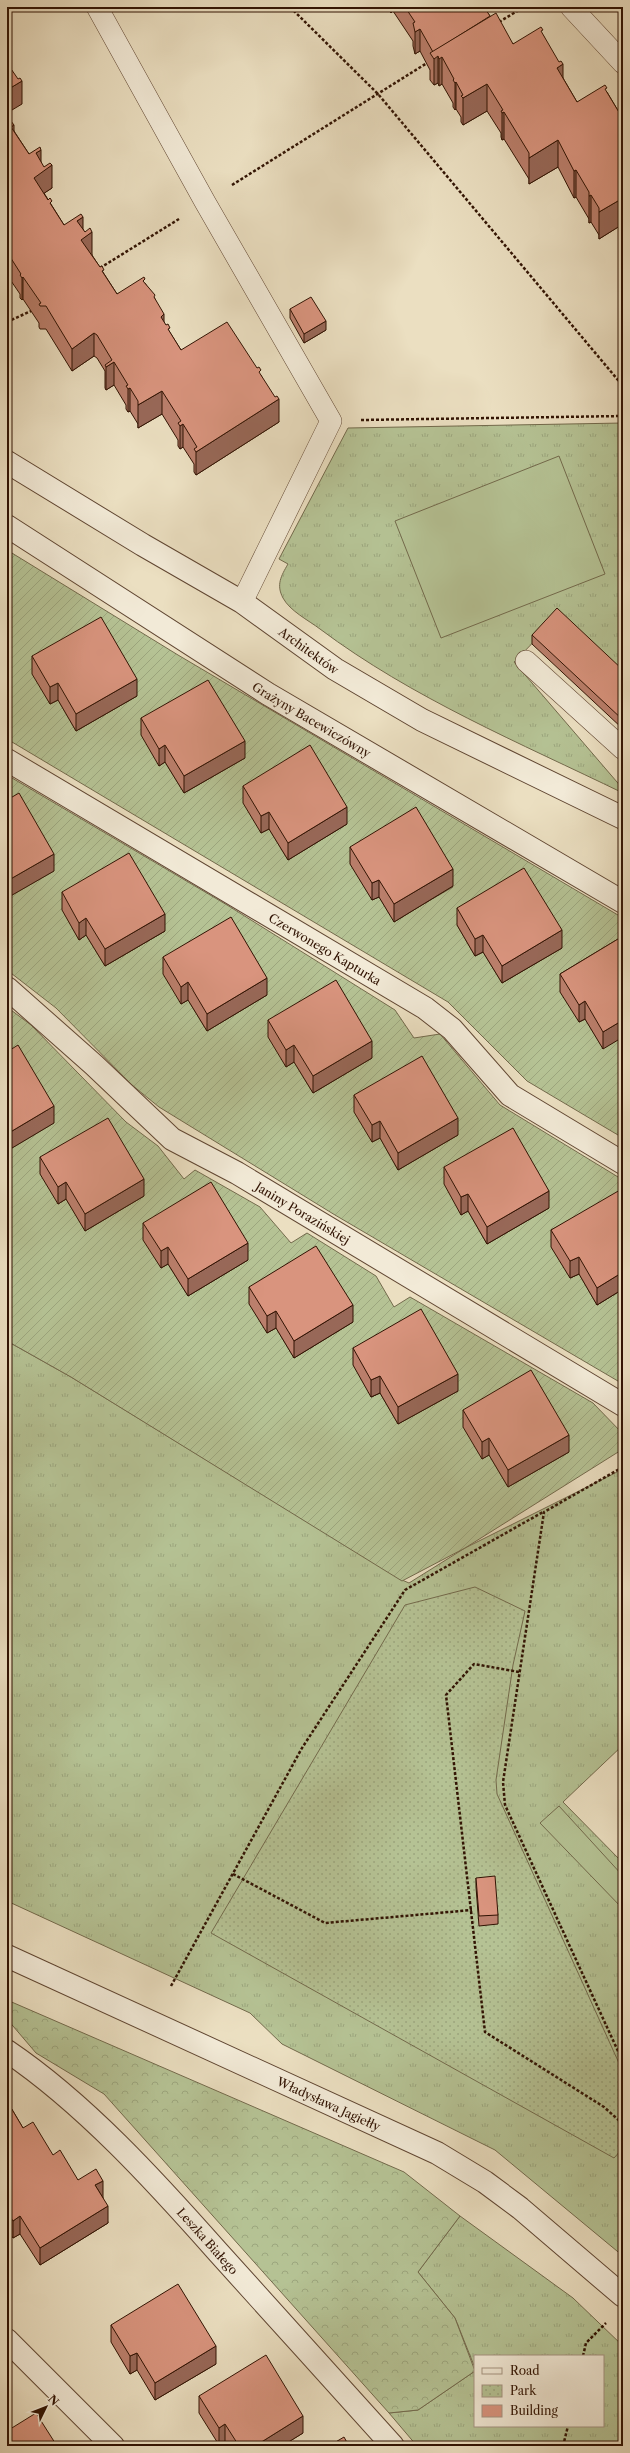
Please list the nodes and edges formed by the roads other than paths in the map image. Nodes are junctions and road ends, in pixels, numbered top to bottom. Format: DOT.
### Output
graph roads {
  1 [pos="96,7"];
  2 [pos="571,7"];
  3 [pos="623,63"];
  4 [pos="7,462"];
  5 [pos="7,526"];
  6 [pos="242,602"];
  7 [pos="526,661"];
  8 [pos="623,749"];
  9 [pos="7,760"];
  10 [pos="623,818"];
  11 [pos="623,902"];
  12 [pos="7,988"];
  13 [pos="623,1163"];
  14 [pos="623,1405"];
  15 [pos="7,1956"];
  16 [pos="7,2051"];
  17 [pos="623,2296"];
  18 [pos="7,2340"];
  19 [pos="113,2446"];
  20 [pos="393,2446"];
  1 -- 6 [label="lane"];
  2 -- 3 [label="lane"];
  4 -- 6 [label="street, Architektów"];
  5 -- 11 [label="street, Grażyny Bacewiczówny"];
  6 -- 10 [label="street, Architektów"];
  7 -- 8 [label="lane"];
  9 -- 13 [label="street, Czerwonego Kapturka"];
  12 -- 14 [label="street, Janiny Porazińskiej"];
  15 -- 17 [label="street, Władysława Jagiełły"];
  16 -- 20 [label="street, Leszka Białego"];
  18 -- 19 [label="street"];
}
